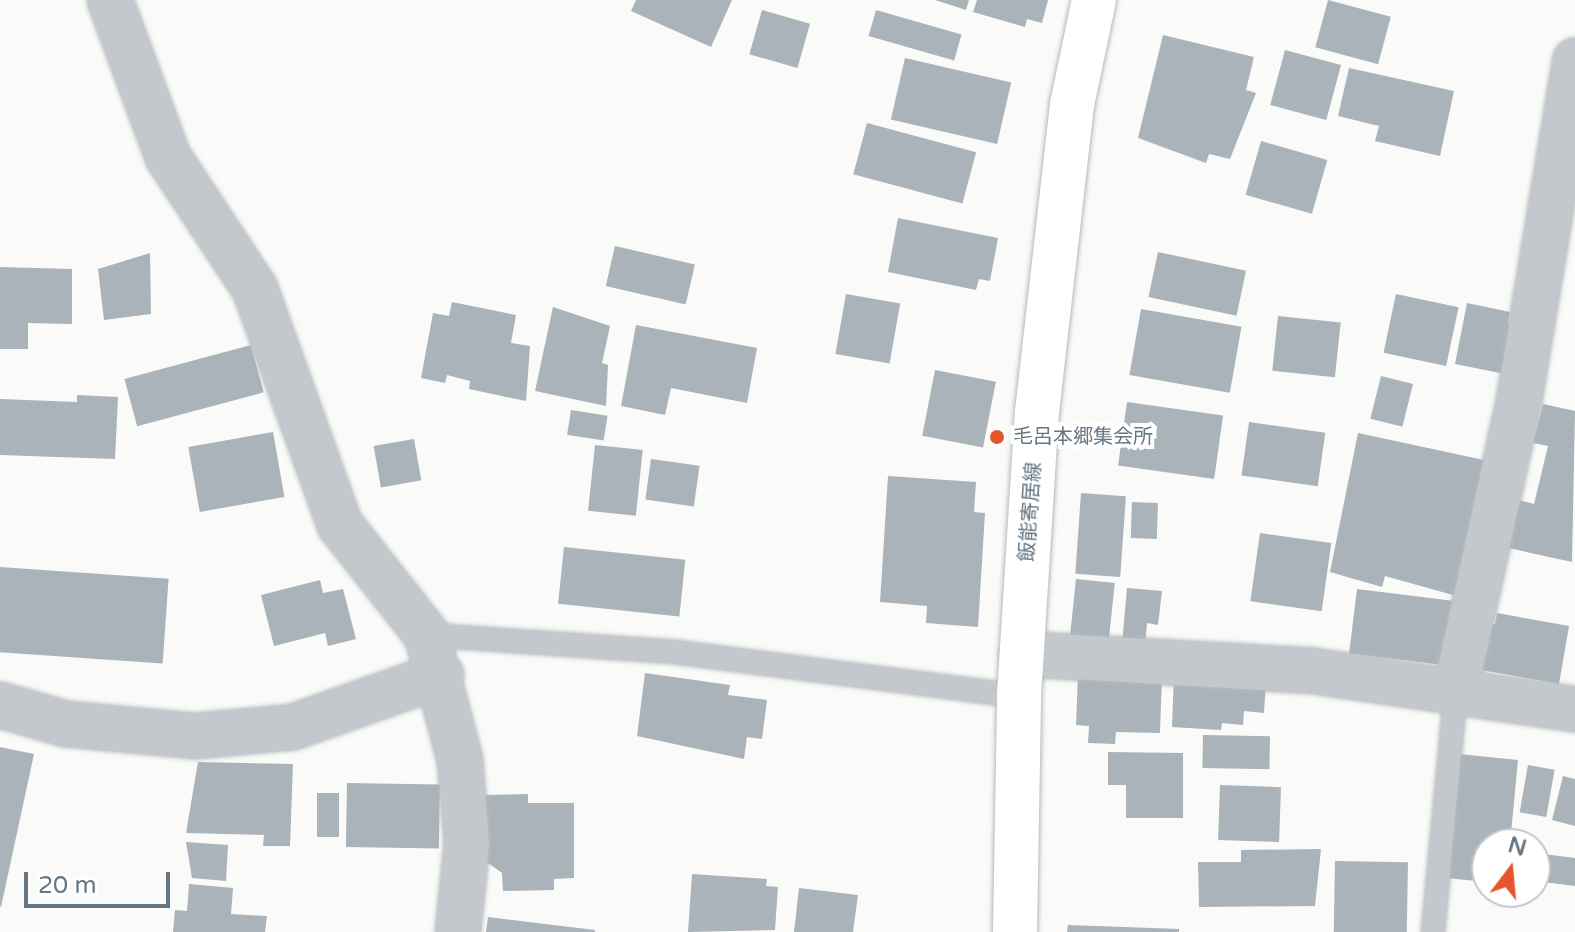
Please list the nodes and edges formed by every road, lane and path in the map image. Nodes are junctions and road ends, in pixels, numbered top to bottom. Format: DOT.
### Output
graph roads {
  1 [pos="110,0"];
  2 [pos="1094,0"];
  3 [pos="1575,61"];
  4 [pos="434,655"];
  5 [pos="1020,675"];
  6 [pos="1456,688"];
  7 [pos="0,705"];
  8 [pos="1575,709"];
  9 [pos="458,932"];
  10 [pos="1015,932"];
  11 [pos="1433,932"];
  1 -- 4 [label="street"];
  2 -- 5 [label="main road, 飯能寄居線"];
  3 -- 6 [label="street"];
  4 -- 5 [label="lane"];
  4 -- 7 [label="street"];
  4 -- 9 [label="street"];
  5 -- 6 [label="street"];
  5 -- 10 [label="main road, 飯能寄居線"];
  6 -- 8 [label="street"];
  6 -- 11 [label="lane"];
}
